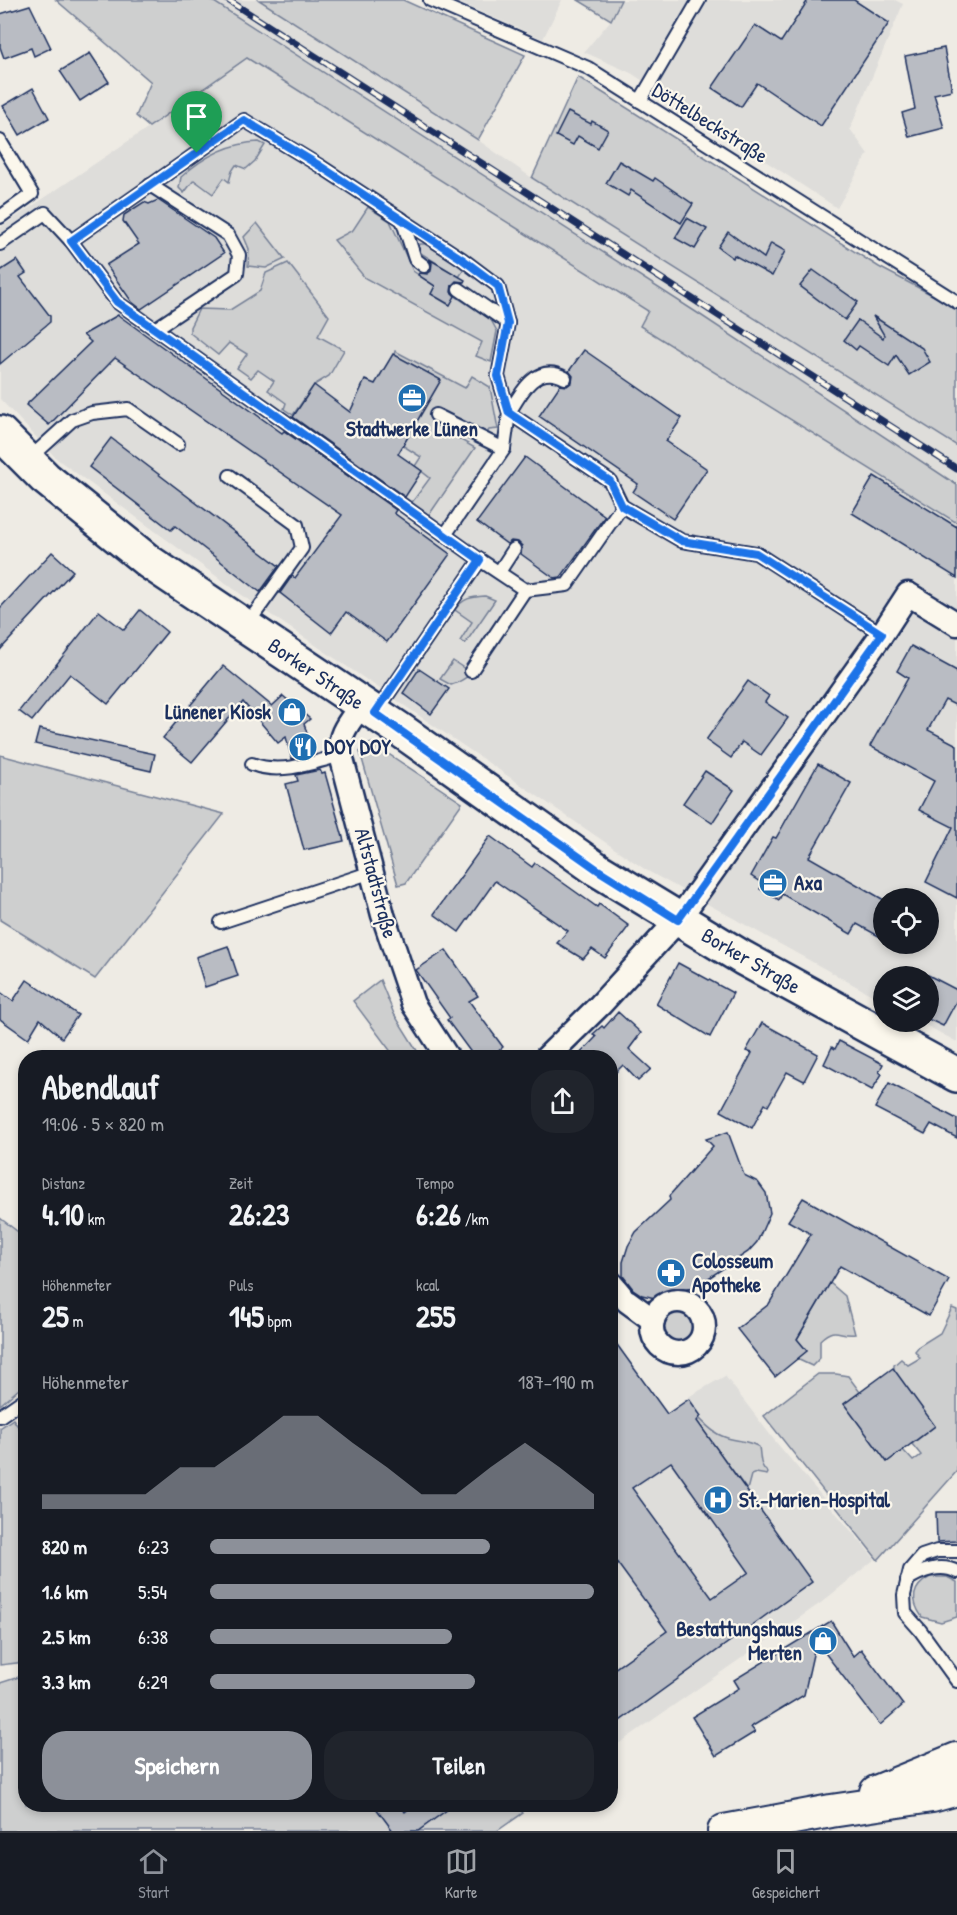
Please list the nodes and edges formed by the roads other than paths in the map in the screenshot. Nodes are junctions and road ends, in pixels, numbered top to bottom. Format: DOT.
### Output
graph roads {
  1 [pos="430,0"];
  2 [pos="699,0"];
  3 [pos="640,101"];
  4 [pos="0,141"];
  5 [pos="150,185"];
  6 [pos="0,217"];
  7 [pos="402,219"];
  8 [pos="71,241"];
  9 [pos="0,244"];
  10 [pos="424,266"];
  11 [pos="459,289"];
  12 [pos="957,302"];
  13 [pos="508,323"];
  14 [pos="155,329"];
  15 [pos="565,378"];
  16 [pos="509,413"];
  17 [pos="435,415"];
  18 [pos="0,433"];
  19 [pos="178,444"];
  20 [pos="504,449"];
  21 [pos="28,460"];
  22 [pos="230,476"];
  23 [pos="622,506"];
  24 [pos="446,535"];
  25 [pos="514,549"];
  26 [pos="480,560"];
  27 [pos="499,572"];
  28 [pos="525,590"];
  29 [pos="957,624"];
  30 [pos="246,627"];
  31 [pos="882,634"];
  32 [pos="471,671"];
  33 [pos="369,709"];
  34 [pos="341,755"];
  35 [pos="252,764"];
  36 [pos="372,872"];
  37 [pos="678,920"];
  38 [pos="222,922"];
  39 [pos="442,1050"];
  40 [pos="554,1050"];
  41 [pos="957,1075"];
  42 [pos="619,1292"];
  43 [pos="653,1320"];
  44 [pos="18,1404"];
  45 [pos="0,1416"];
  46 [pos="957,1551"];
  47 [pos="957,1572"];
  48 [pos="907,1580"];
  49 [pos="957,1681"];
  50 [pos="957,1759"];
  51 [pos="957,1789"];
  52 [pos="831,1811"];
  53 [pos="724,1831"];
  1 -- 3 [label="lane, Döttelbeckstraße"];
  2 -- 3 [label="lane"];
  3 -- 12 [label="lane, Döttelbeckstraße"];
  4 -- 6 [label="lane"];
  5 -- 7 [label="lane"];
  5 -- 8 [label="lane"];
  5 -- 14 [label="lane"];
  7 -- 10 [label="lane"];
  7 -- 13 [label="lane"];
  8 -- 9 [label="lane"];
  8 -- 14 [label="lane"];
  11 -- 13 [label="lane"];
  13 -- 16 [label="lane"];
  14 -- 24 [label="lane"];
  15 -- 16 [label="lane"];
  16 -- 20 [label="lane"];
  16 -- 23 [label="lane"];
  17 -- 20 [label="lane"];
  18 -- 21 [label="main road, Borker Straße"];
  19 -- 21 [label="lane"];
  20 -- 24 [label="lane"];
  21 -- 30 [label="main road, Borker Straße"];
  22 -- 30 [label="lane"];
  23 -- 28 [label="lane"];
  23 -- 31 [label="lane"];
  24 -- 26 [label="lane"];
  25 -- 27 [label="lane"];
  26 -- 27 [label="lane"];
  26 -- 33 [label="lane"];
  27 -- 28 [label="lane"];
  28 -- 32 [label="lane"];
  29 -- 31 [label="street"];
  30 -- 33 [label="main road, Borker Straße"];
  31 -- 37 [label="street"];
  33 -- 34 [label="street, Altstadtstraße"];
  33 -- 37 [label="main road, Borker Straße"];
  34 -- 35 [label="lane"];
  34 -- 36 [label="street, Altstadtstraße"];
  36 -- 38 [label="lane"];
  36 -- 39 [label="street, Altstadtstraße"];
  37 -- 40 [label="street"];
  37 -- 41 [label="main road, Borker Straße"];
  42 -- 43 [label="street"];
  44 -- 45 [label="lane"];
  46 -- 48 [label="lane"];
  47 -- 48 [label="lane"];
  48 -- 49 [label="lane"];
  50 -- 52 [label="street"];
  51 -- 52 [label="street"];
  52 -- 53 [label="street"];
}
